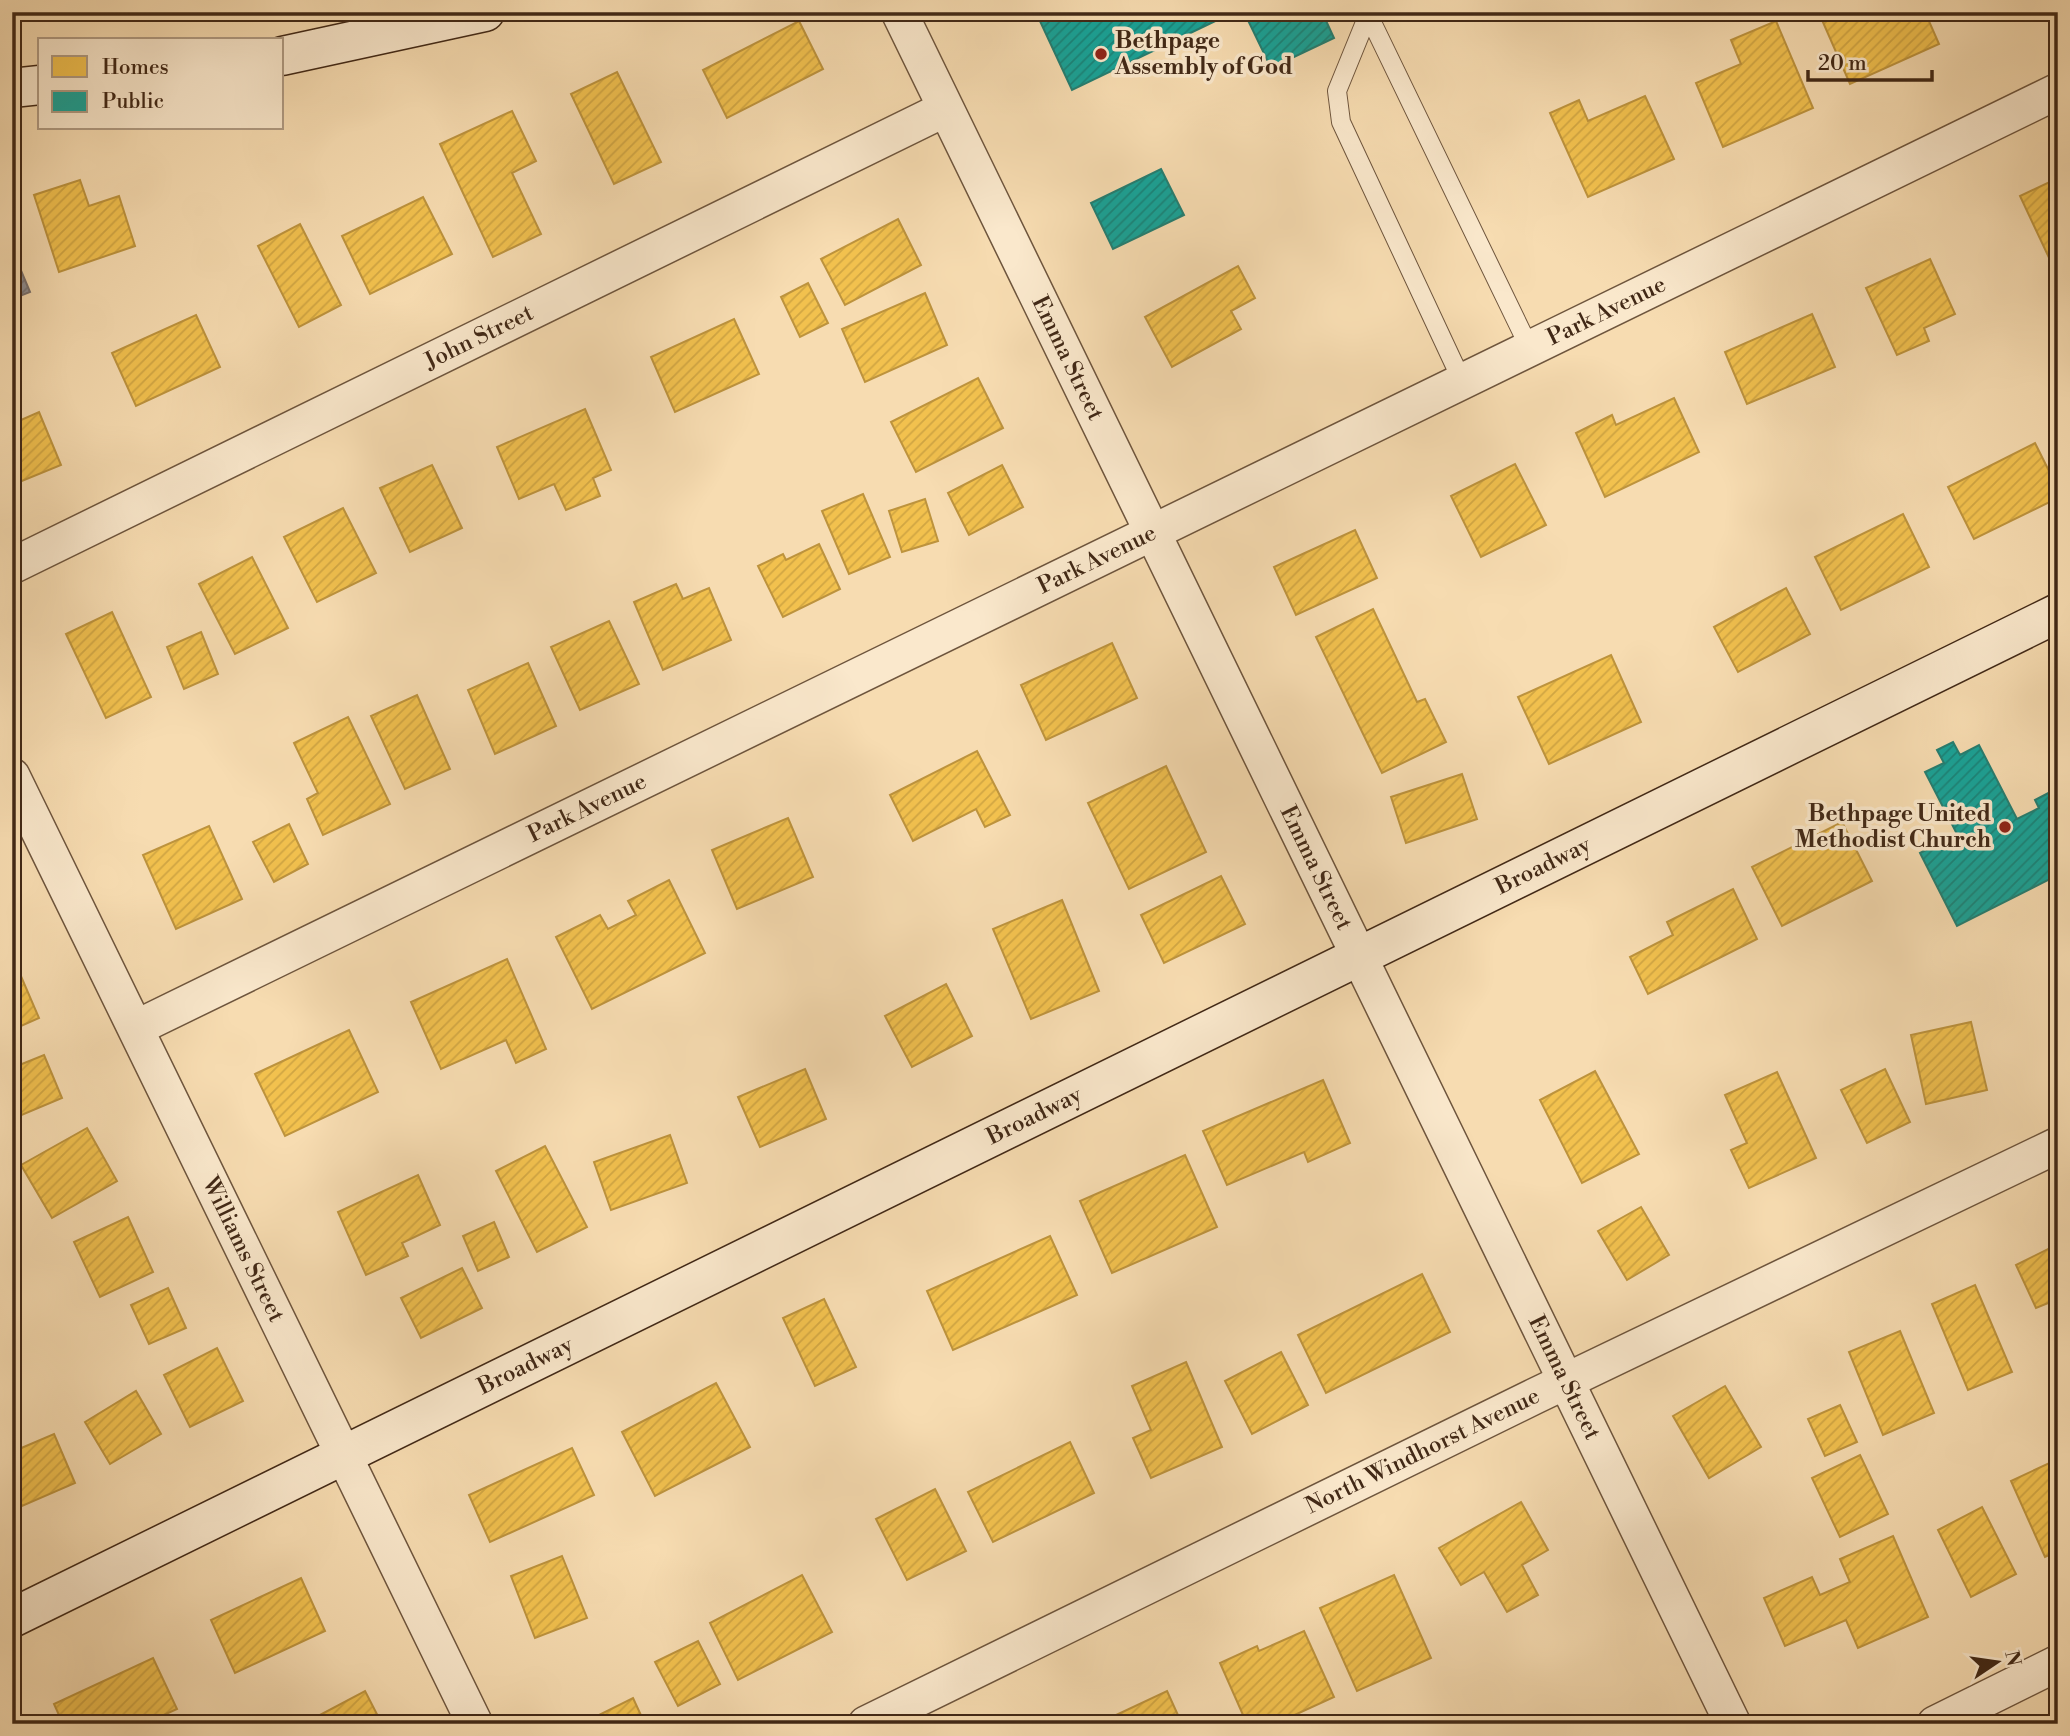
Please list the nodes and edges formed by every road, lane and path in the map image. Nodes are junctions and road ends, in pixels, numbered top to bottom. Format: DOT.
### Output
graph roads {
  1 [pos="485,12"];
  2 [pos="899,12"];
  3 [pos="1367,14"];
  4 [pos="284,56"];
  5 [pos="38,85"];
  6 [pos="12,88"];
  7 [pos="2058,91"];
  8 [pos="945,109"];
  9 [pos="1530,348"];
  10 [pos="1462,381"];
  11 [pos="1152,533"];
  12 [pos="12,566"];
  13 [pos="2058,613"];
  14 [pos="12,776"];
  15 [pos="1360,957"];
  16 [pos="136,1028"];
  17 [pos="2058,1145"];
  18 [pos="1566,1381"];
  19 [pos="343,1455"];
  20 [pos="12,1618"];
  21 [pos="2058,1663"];
  22 [pos="475,1724"];
  23 [pos="866,1724"];
  24 [pos="1733,1724"];
  25 [pos="1935,1724"];
  1 -- 4 [label="main road"];
  2 -- 8 [label="street, Emma Street"];
  3 -- 9 [label="lane"];
  3 -- 10 [label="lane"];
  5 -- 6 [label="main road"];
  7 -- 9 [label="street, Park Avenue"];
  8 -- 11 [label="street, Emma Street"];
  8 -- 12 [label="street, John Street"];
  9 -- 10 [label="street, Park Avenue"];
  10 -- 11 [label="street, Park Avenue"];
  11 -- 15 [label="street, Emma Street"];
  11 -- 16 [label="street, Park Avenue"];
  13 -- 15 [label="main road, Broadway"];
  14 -- 16 [label="street, Williams Street"];
  15 -- 18 [label="street, Emma Street"];
  15 -- 19 [label="main road, Broadway"];
  16 -- 19 [label="street, Williams Street"];
  17 -- 18 [label="street, North Windhorst Avenue"];
  18 -- 23 [label="street, North Windhorst Avenue"];
  18 -- 24 [label="street, Emma Street"];
  19 -- 20 [label="main road, Broadway"];
  19 -- 22 [label="street, Williams Street"];
  21 -- 25 [label="street"];
}
